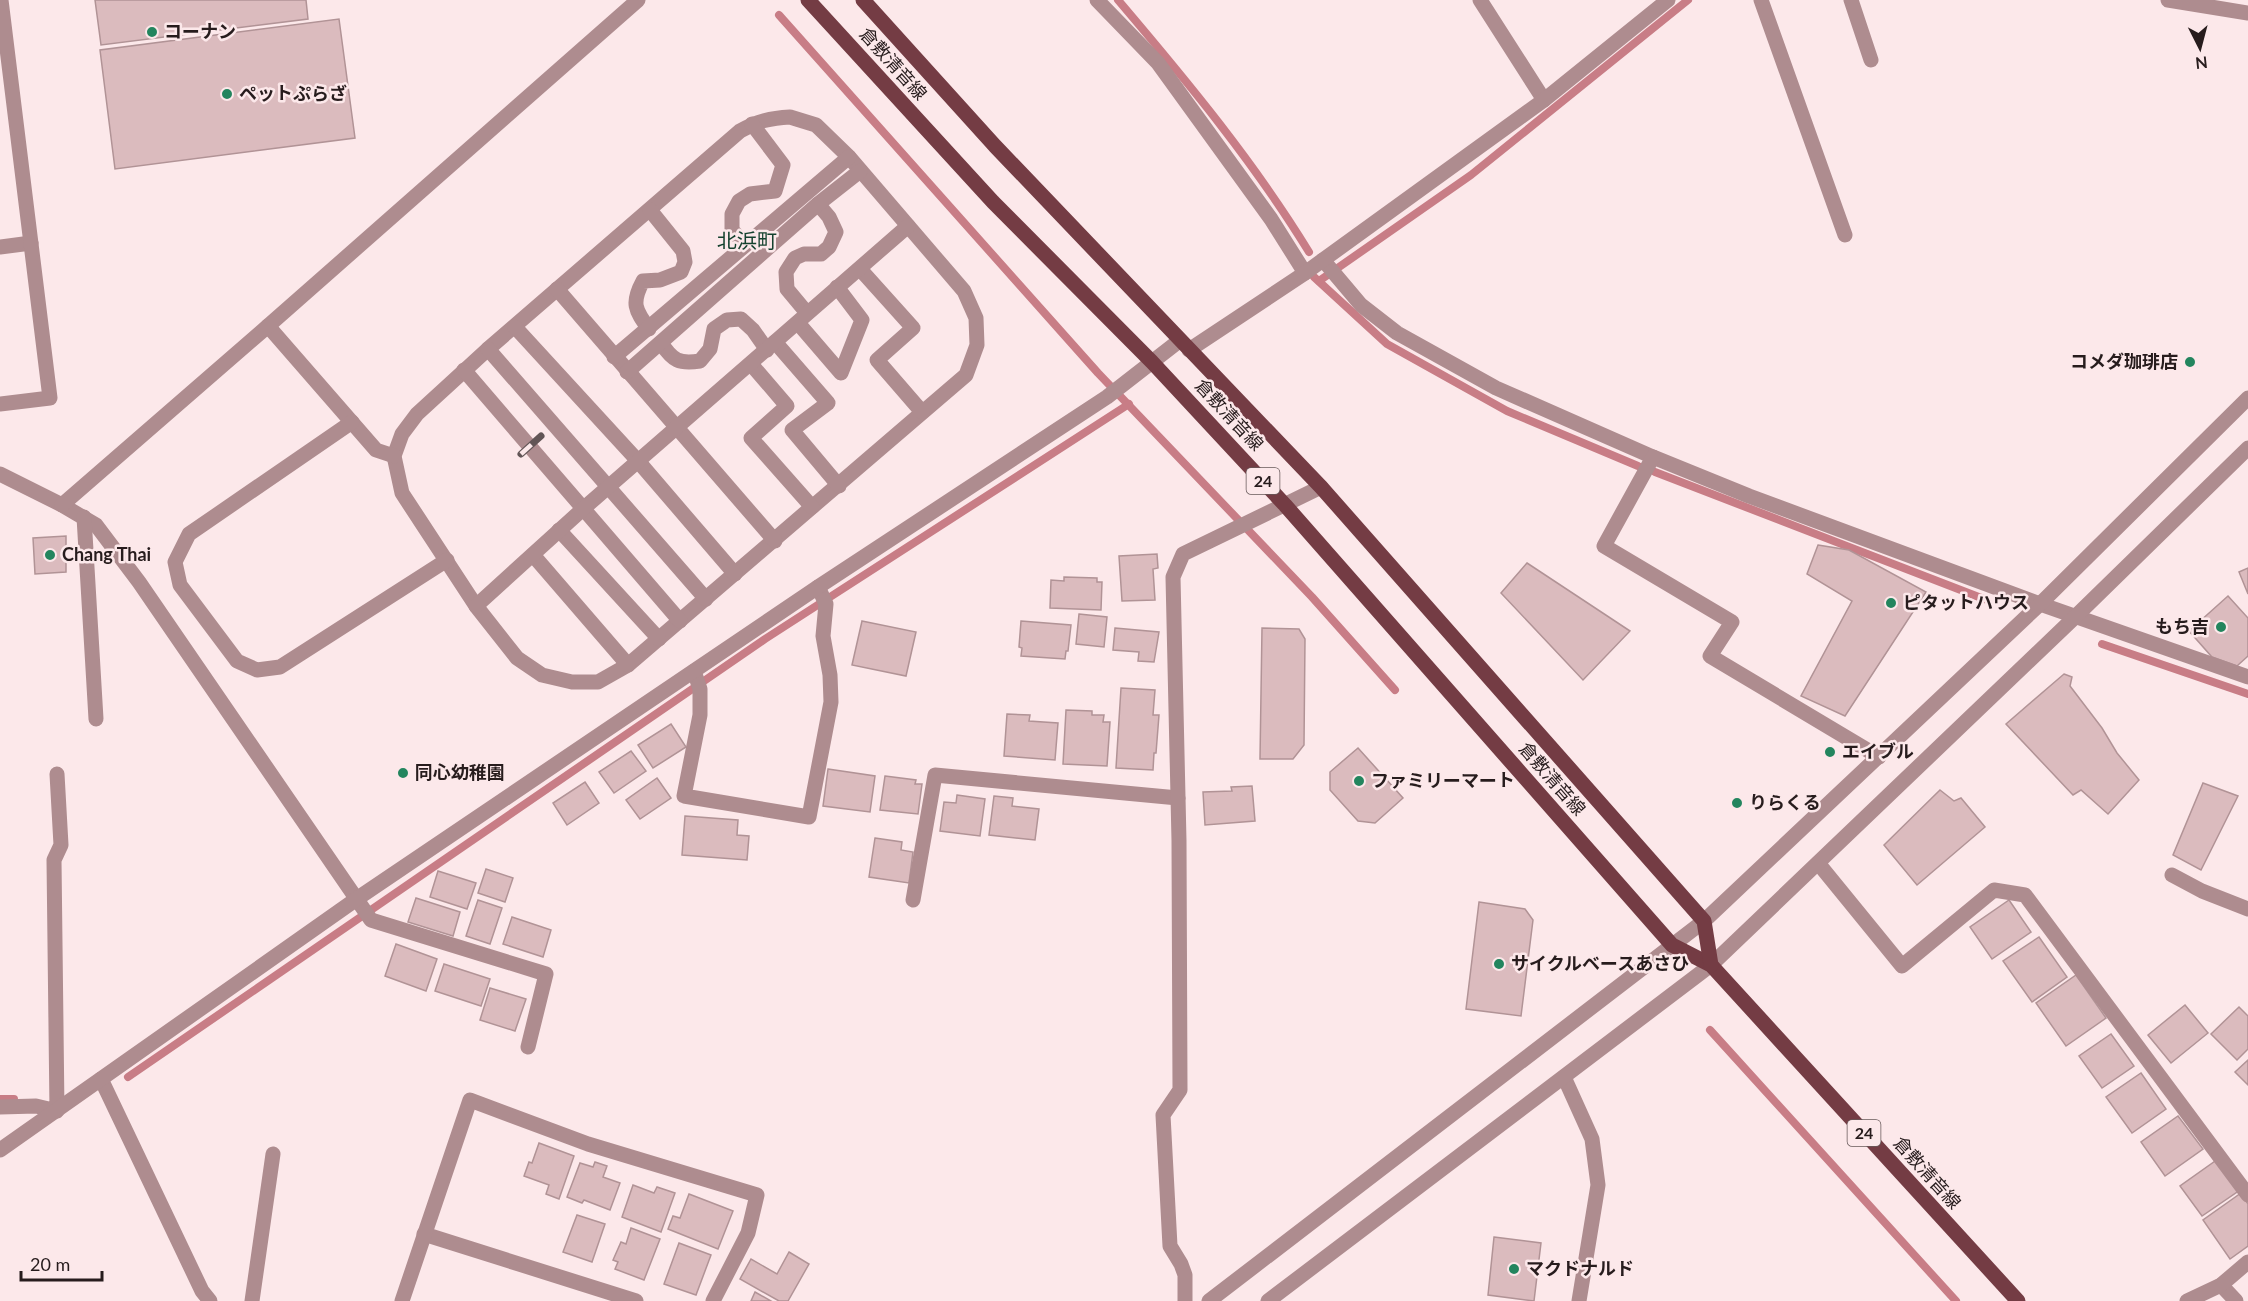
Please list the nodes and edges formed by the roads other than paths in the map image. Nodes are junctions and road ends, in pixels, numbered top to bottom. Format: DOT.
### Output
graph roads {
  1 [pos="1,0"];
  2 [pos="638,0"];
  3 [pos="808,0"];
  4 [pos="863,0"];
  5 [pos="1097,0"];
  6 [pos="1480,0"];
  7 [pos="1668,0"];
  8 [pos="1761,0"];
  9 [pos="1851,0"];
  10 [pos="2168,0"];
  11 [pos="2248,13"];
  12 [pos="1871,60"];
  13 [pos="1544,100"];
  14 [pos="752,124"];
  15 [pos="849,157"];
  16 [pos="860,171"];
  17 [pos="818,204"];
  18 [pos="650,210"];
  19 [pos="908,226"];
  20 [pos="1845,235"];
  21 [pos="31,243"];
  22 [pos="745,244"];
  23 [pos="0,247"];
  24 [pos="860,268"];
  25 [pos="1330,268"];
  26 [pos="1305,273"];
  27 [pos="837,287"];
  28 [pos="557,289"];
  29 [pos="802,318"];
  30 [pos="268,326"];
  31 [pos="515,327"];
  32 [pos="649,329"];
  33 [pos="661,343"];
  34 [pos="1184,345"];
  35 [pos="771,346"];
  36 [pos="488,349"];
  37 [pos="614,357"];
  38 [pos="1152,362"];
  39 [pos="751,364"];
  40 [pos="464,370"];
  41 [pos="627,372"];
  42 [pos="2248,398"];
  43 [pos="0,404"];
  44 [pos="922,412"];
  45 [pos="352,422"];
  46 [pos="675,428"];
  47 [pos="2248,448"];
  48 [pos="394,456"];
  49 [pos="1653,457"];
  50 [pos="638,461"];
  51 [pos="0,474"];
  52 [pos="839,486"];
  53 [pos="1321,487"];
  54 [pos="607,488"];
  55 [pos="1286,504"];
  56 [pos="62,505"];
  57 [pos="812,507"];
  58 [pos="584,508"];
  59 [pos="84,517"];
  60 [pos="559,530"];
  61 [pos="775,541"];
  62 [pos="533,555"];
  63 [pos="447,560"];
  64 [pos="735,574"];
  65 [pos="822,596"];
  66 [pos="706,599"];
  67 [pos="2040,604"];
  68 [pos="476,606"];
  69 [pos="2076,616"];
  70 [pos="680,621"];
  71 [pos="659,639"];
  72 [pos="628,665"];
  73 [pos="2248,677"];
  74 [pos="697,680"];
  75 [pos="96,719"];
  76 [pos="1879,757"];
  77 [pos="57,774"];
  78 [pos="1178,798"];
  79 [pos="1818,863"];
  80 [pos="2172,875"];
  81 [pos="913,900"];
  82 [pos="363,907"];
  83 [pos="2248,909"];
  84 [pos="1704,921"];
  85 [pos="1672,945"];
  86 [pos="1711,965"];
  87 [pos="528,1047"];
  88 [pos="1564,1077"];
  89 [pos="101,1079"];
  90 [pos="0,1107"];
  91 [pos="57,1111"];
  92 [pos="0,1150"];
  93 [pos="273,1154"];
  94 [pos="2248,1195"];
  95 [pos="424,1234"];
  96 [pos="2248,1262"];
  97 [pos="2221,1285"];
  98 [pos="210,1301"];
  99 [pos="252,1301"];
  100 [pos="402,1301"];
  101 [pos="636,1301"];
  102 [pos="713,1301"];
  103 [pos="1185,1301"];
  104 [pos="1209,1301"];
  105 [pos="1268,1301"];
  106 [pos="1579,1301"];
  107 [pos="2018,1301"];
  108 [pos="2187,1301"];
  109 [pos="2236,1301"];
  1 -- 21 [label="street"];
  2 -- 30 [label="street"];
  3 -- 38 [label="main road, 倉敷清音線 / 24"];
  4 -- 34 [label="main road, 倉敷清音線 / 24"];
  5 -- 26 [label="street"];
  6 -- 13 [label="street"];
  7 -- 13 [label="street"];
  8 -- 20 [label="street"];
  9 -- 12 [label="street"];
  10 -- 11 [label="street"];
  13 -- 25 [label="street"];
  14 -- 15 [label="street"];
  14 -- 18 [label="street"];
  14 -- 22 [label="street"];
  15 -- 16 [label="street"];
  15 -- 22 [label="street"];
  16 -- 17 [label="street"];
  16 -- 19 [label="street"];
  17 -- 29 [label="street"];
  17 -- 33 [label="street"];
  18 -- 28 [label="street"];
  18 -- 32 [label="street"];
  19 -- 24 [label="street"];
  19 -- 44 [label="street"];
  21 -- 23 [label="street"];
  21 -- 43 [label="street"];
  22 -- 32 [label="street"];
  24 -- 27 [label="street"];
  24 -- 44 [label="street"];
  25 -- 26 [label="street"];
  25 -- 49 [label="street"];
  26 -- 34 [label="street"];
  27 -- 29 [label="street"];
  27 -- 29 [label="street"];
  28 -- 31 [label="street"];
  28 -- 37 [label="street"];
  29 -- 35 [label="street"];
  30 -- 45 [label="street"];
  30 -- 56 [label="street"];
  31 -- 36 [label="street"];
  31 -- 50 [label="street"];
  32 -- 37 [label="street"];
  33 -- 35 [label="street"];
  33 -- 41 [label="street"];
  34 -- 38 [label="street"];
  34 -- 53 [label="main road, 倉敷清音線 / 24"];
  35 -- 39 [label="street"];
  35 -- 52 [label="street"];
  36 -- 40 [label="street"];
  36 -- 54 [label="street"];
  37 -- 41 [label="street"];
  38 -- 55 [label="main road, 倉敷清音線 / 24"];
  38 -- 65 [label="street"];
  39 -- 46 [label="street"];
  39 -- 57 [label="street"];
  40 -- 48 [label="street"];
  40 -- 58 [label="street"];
  41 -- 46 [label="street"];
  42 -- 67 [label="street"];
  44 -- 52 [label="street"];
  45 -- 48 [label="street"];
  45 -- 63 [label="street"];
  46 -- 50 [label="street"];
  46 -- 61 [label="street"];
  47 -- 69 [label="street"];
  48 -- 63 [label="street"];
  49 -- 67 [label="street"];
  49 -- 76 [label="street"];
  50 -- 54 [label="street"];
  50 -- 64 [label="street"];
  51 -- 56 [label="street"];
  52 -- 57 [label="street"];
  53 -- 55 [label="street"];
  53 -- 84 [label="main road, 倉敷清音線 / 24"];
  54 -- 58 [label="street"];
  54 -- 66 [label="street"];
  55 -- 78 [label="street"];
  55 -- 85 [label="main road, 倉敷清音線 / 24"];
  56 -- 59 [label="street"];
  57 -- 61 [label="street"];
  58 -- 60 [label="street"];
  58 -- 70 [label="street"];
  59 -- 75 [label="street"];
  59 -- 82 [label="street"];
  60 -- 62 [label="street"];
  60 -- 71 [label="street"];
  61 -- 64 [label="street"];
  62 -- 68 [label="street"];
  62 -- 72 [label="street"];
  63 -- 68 [label="street"];
  64 -- 66 [label="street"];
  65 -- 74 [label="street"];
  65 -- 74 [label="street"];
  66 -- 70 [label="street"];
  67 -- 69 [label="street"];
  67 -- 76 [label="street"];
  68 -- 72 [label="street"];
  69 -- 73 [label="street"];
  69 -- 79 [label="street"];
  70 -- 71 [label="street"];
  71 -- 72 [label="street"];
  74 -- 82 [label="street"];
  76 -- 84 [label="street"];
  77 -- 91 [label="street"];
  78 -- 81 [label="street"];
  78 -- 103 [label="street"];
  79 -- 86 [label="street"];
  79 -- 94 [label="street"];
  80 -- 83 [label="street"];
  82 -- 87 [label="street"];
  82 -- 89 [label="street"];
  84 -- 85 [label="street"];
  84 -- 86 [label="main road"];
  85 -- 86 [label="main road, 倉敷清音線 / 24"];
  85 -- 104 [label="street"];
  86 -- 88 [label="street"];
  86 -- 107 [label="main road, 倉敷清音線 / 24"];
  88 -- 105 [label="street"];
  88 -- 106 [label="street"];
  89 -- 91 [label="street"];
  89 -- 98 [label="street"];
  90 -- 91 [label="street"];
  91 -- 92 [label="street"];
  93 -- 99 [label="street"];
  95 -- 100 [label="street"];
  95 -- 101 [label="street"];
  95 -- 102 [label="street"];
  96 -- 97 [label="street"];
  97 -- 108 [label="street"];
  97 -- 109 [label="street"];
}
